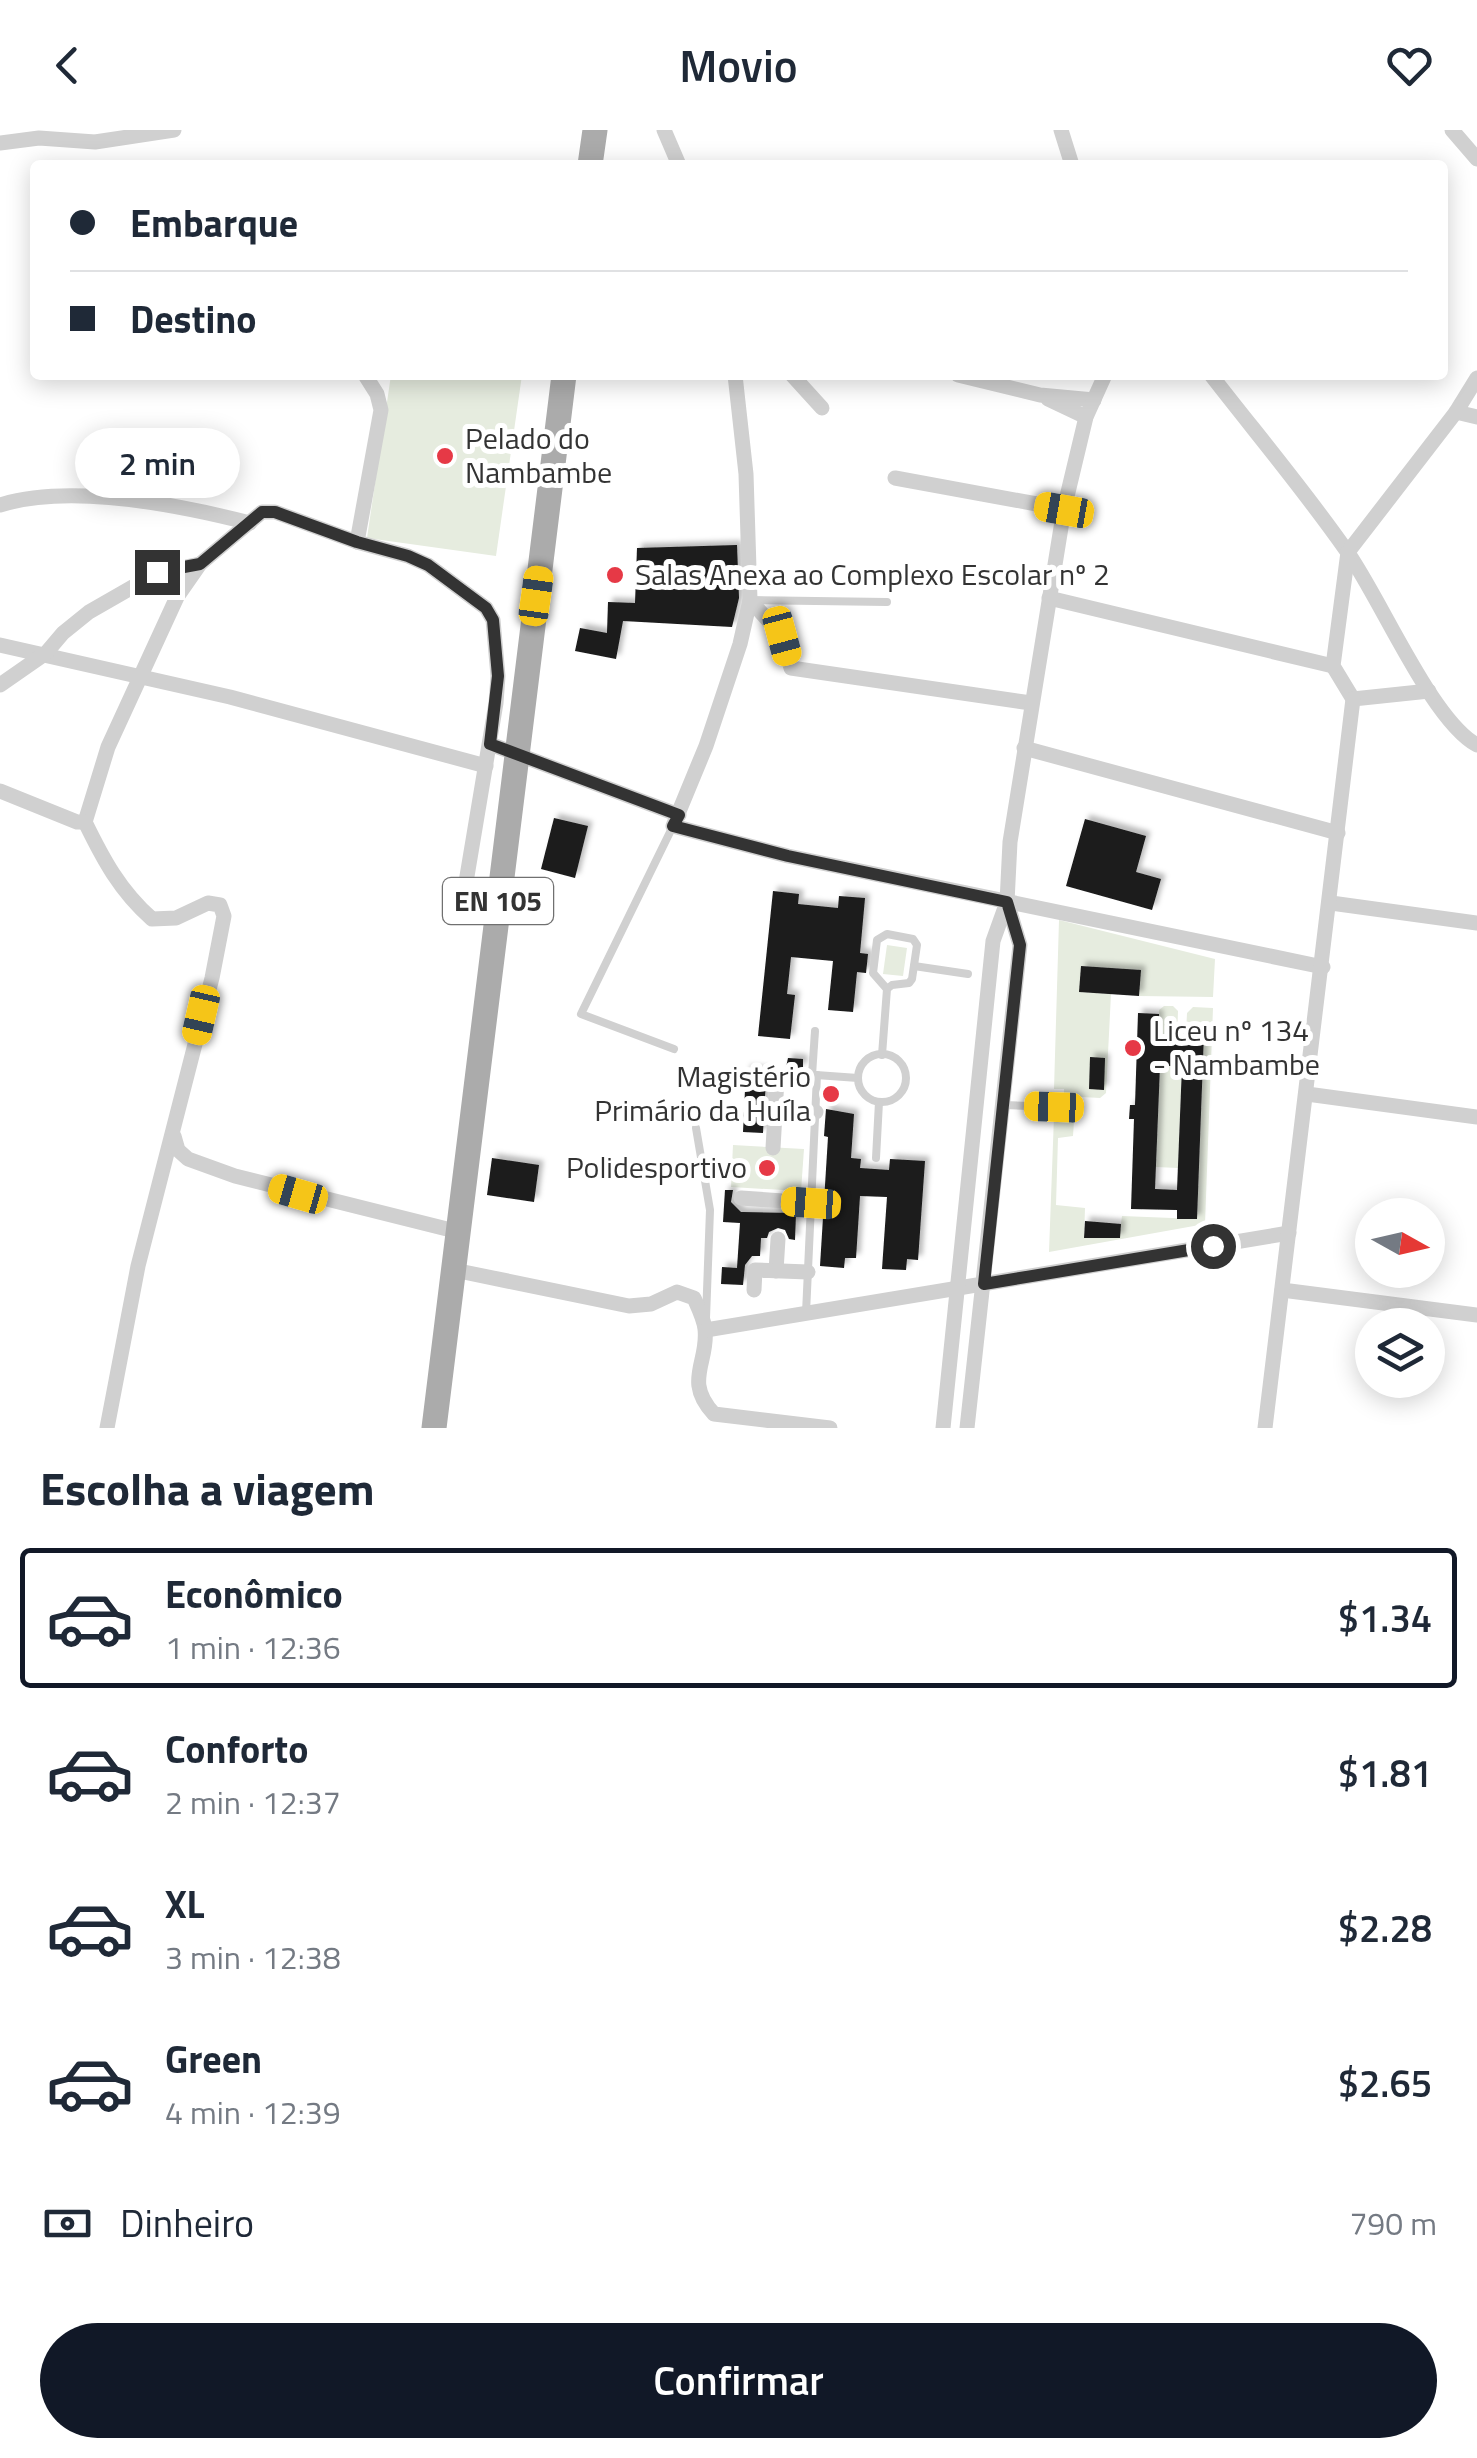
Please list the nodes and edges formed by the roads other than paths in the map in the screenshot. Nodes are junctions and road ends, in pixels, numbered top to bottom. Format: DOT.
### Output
graph roads {
  1 [pos="174,130"];
  2 [pos="594,130"];
  3 [pos="664,130"];
  4 [pos="1061,130"];
  5 [pos="1452,130"];
  6 [pos="0,143"];
  7 [pos="1477,158"];
  8 [pos="591,160"];
  9 [pos="677,160"];
  10 [pos="1070,160"];
  11 [pos="368,380"];
  12 [pos="563,380"];
  13 [pos="735,380"];
  14 [pos="797,380"];
  15 [pos="978,380"];
  16 [pos="1104,380"];
  17 [pos="1214,380"];
  18 [pos="1476,384"];
  19 [pos="1040,395"];
  20 [pos="1094,400"];
  21 [pos="822,408"];
  22 [pos="1456,412"];
  23 [pos="1086,417"];
  24 [pos="1477,417"];
  25 [pos="895,478"];
  26 [pos="0,505"];
  27 [pos="1064,510"];
  28 [pos="250,523"];
  29 [pos="357,542"];
  30 [pos="1348,552"];
  31 [pos="200,564"];
  32 [pos="1049,598"];
  33 [pos="750,600"];
  34 [pos="887,602"];
  35 [pos="0,645"];
  36 [pos="46,653"];
  37 [pos="1334,666"];
  38 [pos="140,676"];
  39 [pos="0,685"];
  40 [pos="1429,691"];
  41 [pos="1354,698"];
  42 [pos="1031,703"];
  43 [pos="490,744"];
  44 [pos="1477,745"];
  45 [pos="1024,748"];
  46 [pos="516,753"];
  47 [pos="486,766"];
  48 [pos="0,792"];
  49 [pos="676,820"];
  50 [pos="85,822"];
  51 [pos="1338,832"];
  52 [pos="1007,902"];
  53 [pos="1331,904"];
  54 [pos="461,912"];
  55 [pos="1477,923"];
  56 [pos="914,966"];
  57 [pos="1323,966"];
  58 [pos="968,974"];
  59 [pos="887,989"];
  60 [pos="814,1032"];
  61 [pos="674,1049"];
  62 [pos="882,1055"];
  63 [pos="811,1075"];
  64 [pos="776,1078"];
  65 [pos="858,1078"];
  66 [pos="1307,1094"];
  67 [pos="879,1102"];
  68 [pos="1004,1105"];
  69 [pos="1054,1107"];
  70 [pos="775,1110"];
  71 [pos="816,1112"];
  72 [pos="1477,1117"];
  73 [pos="696,1128"];
  74 [pos="172,1132"];
  75 [pos="773,1148"];
  76 [pos="876,1158"];
  77 [pos="741,1198"];
  78 [pos="811,1203"];
  79 [pos="459,1232"];
  80 [pos="1290,1233"];
  81 [pos="778,1239"];
  82 [pos="454,1270"];
  83 [pos="776,1271"];
  84 [pos="808,1272"];
  85 [pos="984,1284"];
  86 [pos="958,1288"];
  87 [pos="754,1290"];
  88 [pos="1282,1290"];
  89 [pos="806,1313"];
  90 [pos="1477,1316"];
  91 [pos="706,1330"];
  92 [pos="107,1428"];
  93 [pos="434,1428"];
  94 [pos="830,1428"];
  95 [pos="942,1428"];
  96 [pos="967,1428"];
  97 [pos="1265,1428"];
  1 -- 6 [label="street"];
  2 -- 8 [label="main road"];
  3 -- 9 [label="street"];
  4 -- 10 [label="street"];
  5 -- 7 [label="street"];
  11 -- 29 [label="street"];
  12 -- 46 [label="main road, EN 105"];
  13 -- 33 [label="street"];
  14 -- 21 [label="street"];
  15 -- 19 [label="street"];
  16 -- 20 [label="street"];
  17 -- 30 [label="street"];
  18 -- 22 [label="street"];
  19 -- 20 [label="street"];
  19 -- 23 [label="street"];
  20 -- 23 [label="street"];
  22 -- 24 [label="street"];
  22 -- 30 [label="street"];
  23 -- 27 [label="street"];
  25 -- 27 [label="street"];
  26 -- 28 [label="street"];
  27 -- 32 [label="street"];
  28 -- 29 [label="street"];
  28 -- 31 [label="street"];
  29 -- 43 [label="street"];
  30 -- 37 [label="street"];
  30 -- 40 [label="street"];
  31 -- 36 [label="street"];
  31 -- 38 [label="street"];
  32 -- 37 [label="street"];
  32 -- 42 [label="street"];
  33 -- 34 [label="lane"];
  33 -- 42 [label="street"];
  33 -- 49 [label="street"];
  35 -- 36 [label="street"];
  36 -- 38 [label="street"];
  36 -- 39 [label="street"];
  37 -- 41 [label="street"];
  38 -- 47 [label="street"];
  38 -- 50 [label="street"];
  40 -- 41 [label="street"];
  40 -- 44 [label="street"];
  41 -- 51 [label="street"];
  42 -- 45 [label="street"];
  43 -- 46 [label="street"];
  43 -- 47 [label="street"];
  45 -- 51 [label="street"];
  45 -- 52 [label="street"];
  46 -- 49 [label="street"];
  46 -- 79 [label="main road, EN 105"];
  47 -- 54 [label="street"];
  48 -- 50 [label="street"];
  49 -- 52 [label="street"];
  49 -- 61 [label="lane"];
  50 -- 74 [label="street"];
  51 -- 53 [label="street"];
  52 -- 57 [label="street"];
  52 -- 68 [label="street"];
  52 -- 86 [label="street"];
  53 -- 55 [label="street"];
  53 -- 57 [label="street"];
  56 -- 58 [label="lane"];
  56 -- 59 [label="lane"];
  56 -- 59 [label="lane"];
  57 -- 66 [label="street"];
  59 -- 62 [label="lane"];
  60 -- 63 [label="lane"];
  62 -- 65 [label="lane"];
  62 -- 67 [label="lane"];
  63 -- 65 [label="lane"];
  63 -- 71 [label="lane"];
  64 -- 70 [label="street"];
  65 -- 67 [label="lane"];
  66 -- 72 [label="street"];
  66 -- 80 [label="street"];
  67 -- 76 [label="lane"];
  68 -- 69 [label="lane"];
  68 -- 85 [label="street"];
  70 -- 71 [label="street"];
  70 -- 75 [label="street"];
  71 -- 78 [label="lane"];
  73 -- 91 [label="lane"];
  74 -- 79 [label="street"];
  74 -- 92 [label="street"];
  77 -- 78 [label="street"];
  78 -- 84 [label="lane"];
  79 -- 82 [label="main road, EN 105"];
  80 -- 85 [label="street"];
  80 -- 88 [label="street"];
  81 -- 83 [label="street"];
  82 -- 91 [label="street"];
  82 -- 93 [label="main road, EN 105"];
  83 -- 84 [label="street"];
  83 -- 87 [label="street"];
  84 -- 89 [label="lane"];
  85 -- 86 [label="street"];
  85 -- 96 [label="street"];
  86 -- 89 [label="street"];
  86 -- 95 [label="street"];
  88 -- 90 [label="street"];
  88 -- 97 [label="street"];
  89 -- 91 [label="street"];
  91 -- 94 [label="street"];
}
